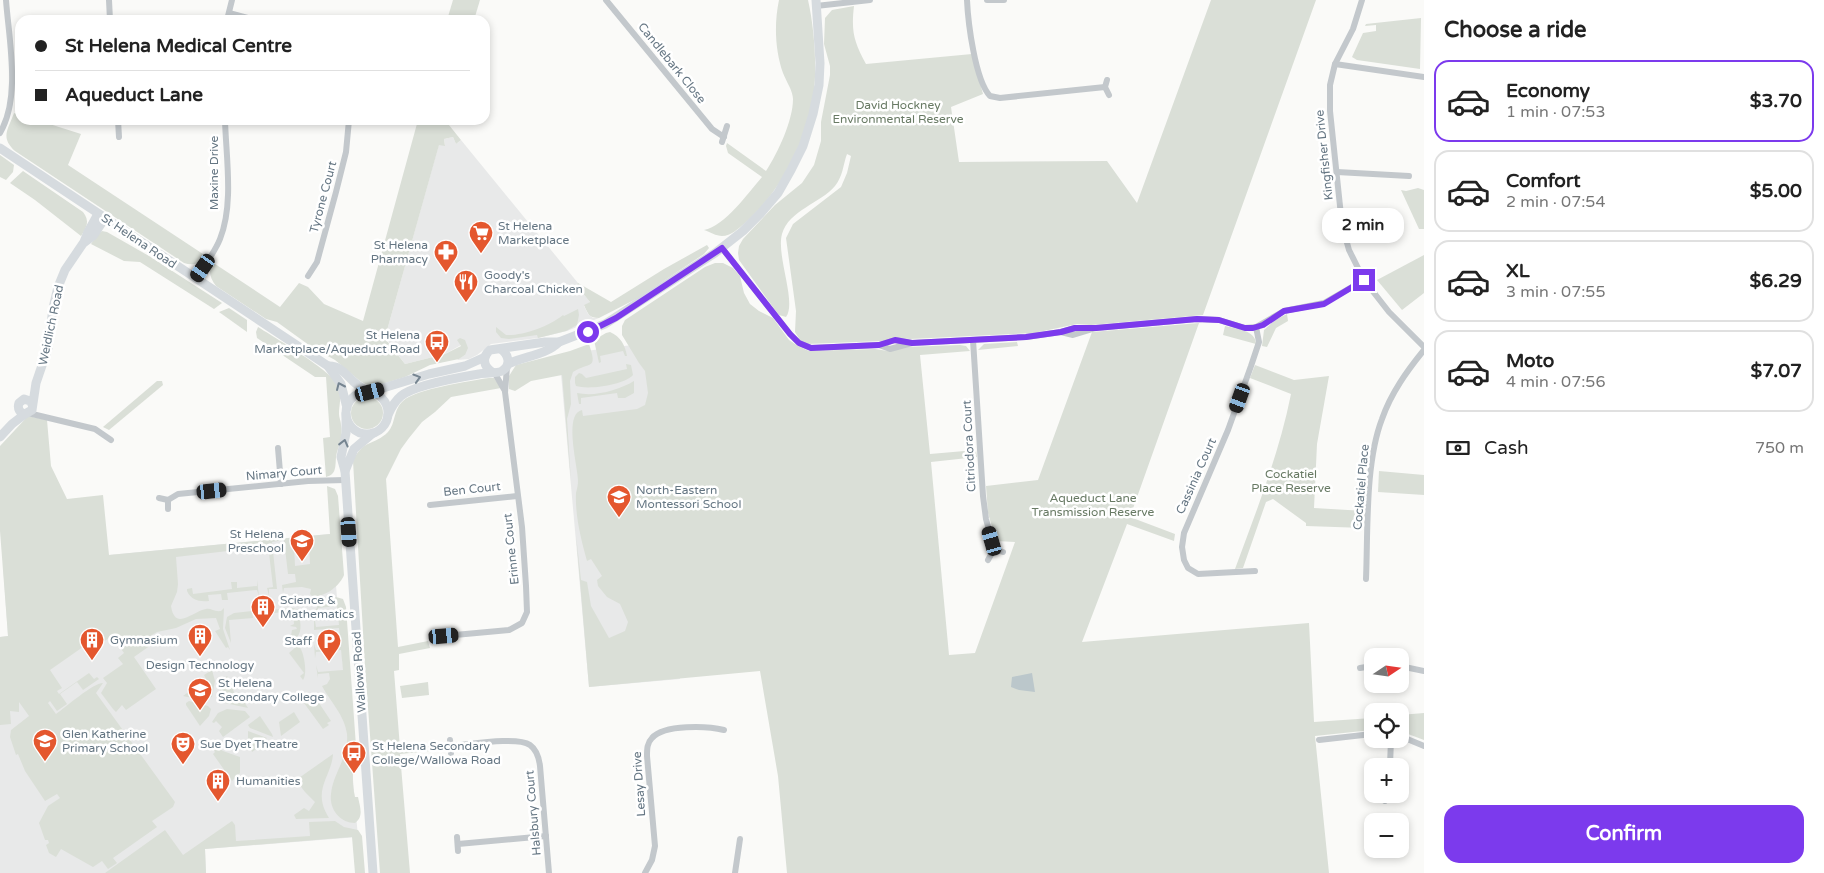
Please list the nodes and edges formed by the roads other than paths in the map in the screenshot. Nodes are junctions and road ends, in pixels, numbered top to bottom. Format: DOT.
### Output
graph roads {
  1 [pos="6,0"];
  2 [pos="108,0"];
  3 [pos="232,0"];
  4 [pos="606,0"];
  5 [pos="870,0"];
  6 [pos="967,0"];
  7 [pos="987,0"];
  8 [pos="1004,0"];
  9 [pos="1362,0"];
  10 [pos="816,3"];
  11 [pos="110,15"];
  12 [pos="228,15"];
  13 [pos="1335,64"];
  14 [pos="1424,77"];
  15 [pos="1107,80"];
  16 [pos="1105,87"];
  17 [pos="1109,95"];
  18 [pos="118,125"];
  19 [pos="225,125"];
  20 [pos="349,125"];
  21 [pos="727,126"];
  22 [pos="0,133"];
  23 [pos="119,137"];
  24 [pos="0,148"];
  25 [pos="1337,172"];
  26 [pos="1409,176"];
  27 [pos="102,216"];
  28 [pos="722,248"];
  29 [pos="308,276"];
  30 [pos="195,278"];
  31 [pos="1364,280"];
  32 [pos="1256,328"];
  33 [pos="973,340"];
  34 [pos="559,342"];
  35 [pos="501,349"];
  36 [pos="1424,349"];
  37 [pos="485,356"];
  38 [pos="507,365"];
  39 [pos="328,366"];
  40 [pos="493,372"];
  41 [pos="36,383"];
  42 [pos="369,392"];
  43 [pos="505,392"];
  44 [pos="27,409"];
  45 [pos="347,411"];
  46 [pos="388,415"];
  47 [pos="373,433"];
  48 [pos="0,437"];
  49 [pos="111,440"];
  50 [pos="278,448"];
  51 [pos="345,476"];
  52 [pos="281,484"];
  53 [pos="516,496"];
  54 [pos="159,498"];
  55 [pos="168,500"];
  56 [pos="430,505"];
  57 [pos="168,509"];
  58 [pos="994,549"];
  59 [pos="1003,552"];
  60 [pos="988,560"];
  61 [pos="1255,571"];
  62 [pos="1366,579"];
  63 [pos="444,636"];
  64 [pos="1364,667"];
  65 [pos="1360,668"];
  66 [pos="1409,668"];
  67 [pos="1424,671"];
  68 [pos="724,730"];
  69 [pos="1364,735"];
  70 [pos="1319,740"];
  71 [pos="1409,740"];
  72 [pos="450,746"];
  73 [pos="1424,746"];
  74 [pos="546,836"];
  75 [pos="740,839"];
  76 [pos="458,844"];
  77 [pos="373,873"];
  78 [pos="550,873"];
  79 [pos="645,873"];
  80 [pos="735,873"];
  1 -- 22 [label="street"];
  2 -- 11 [label="street"];
  3 -- 12 [label="street"];
  4 -- 21 [label="street, Candlebark Close"];
  5 -- 10 [label="street"];
  6 -- 16 [label="street"];
  7 -- 8 [label="street"];
  9 -- 13 [label="street, Kingfisher Drive"];
  10 -- 28 [label="main road"];
  13 -- 14 [label="street"];
  13 -- 25 [label="street, Kingfisher Drive"];
  15 -- 16 [label="street"];
  16 -- 17 [label="street"];
  18 -- 23 [label="street"];
  19 -- 30 [label="street, Maxine Drive"];
  20 -- 29 [label="street, Tyrone Court"];
  24 -- 27 [label="main road, St Helena Road"];
  25 -- 26 [label="street"];
  25 -- 31 [label="street, Kingfisher Drive"];
  27 -- 30 [label="main road, St Helena Road"];
  27 -- 41 [label="main road, Weidlich Road"];
  28 -- 33 [label="street"];
  28 -- 34 [label="main road"];
  30 -- 39 [label="main road, St Helena Road"];
  31 -- 32 [label="street"];
  31 -- 36 [label="street, Kingfisher Drive"];
  32 -- 33 [label="street"];
  32 -- 61 [label="street, Cassinia Court"];
  33 -- 58 [label="street, Citriodora Court"];
  34 -- 35 [label="main road"];
  34 -- 38 [label="main road"];
  35 -- 37 [label="main road"];
  35 -- 38 [label="main road"];
  36 -- 62 [label="street, Cockatiel Place"];
  37 -- 40 [label="main road"];
  42 -- 37 [label="main road, one-way"];
  38 -- 40 [label="main road"];
  38 -- 43 [label="street, Erinne Court"];
  39 -- 42 [label="main road, St Helena Road"];
  45 -- 39 [label="main road, St Helena Road, one-way"];
  40 -- 43 [label="street, Erinne Court"];
  40 -- 46 [label="main road"];
  41 -- 44 [label="main road, Weidlich Road"];
  41 -- 44 [label="main road, Weidlich Road"];
  42 -- 45 [label="main road"];
  42 -- 46 [label="main road"];
  43 -- 53 [label="street, Erinne Court"];
  44 -- 48 [label="main road"];
  44 -- 49 [label="street"];
  45 -- 47 [label="main road"];
  51 -- 45 [label="main road, Wallowa Road, one-way"];
  46 -- 47 [label="main road"];
  47 -- 51 [label="main road, Wallowa Road"];
  50 -- 52 [label="street"];
  51 -- 52 [label="street, Nimary Court"];
  51 -- 77 [label="main road, Wallowa Road"];
  52 -- 55 [label="street, Nimary Court"];
  53 -- 56 [label="street, Ben Court"];
  53 -- 63 [label="street, Erinne Court"];
  54 -- 55 [label="street"];
  55 -- 57 [label="street"];
  58 -- 59 [label="street"];
  58 -- 60 [label="street"];
  64 -- 65 [label="street"];
  66 -- 67 [label="street"];
  68 -- 79 [label="street, Lesay Drive"];
  69 -- 70 [label="street"];
  71 -- 73 [label="street"];
  72 -- 74 [label="street, Halsbury Court"];
  74 -- 76 [label="street"];
  74 -- 78 [label="street, Halsbury Court"];
  75 -- 80 [label="street"];
}
